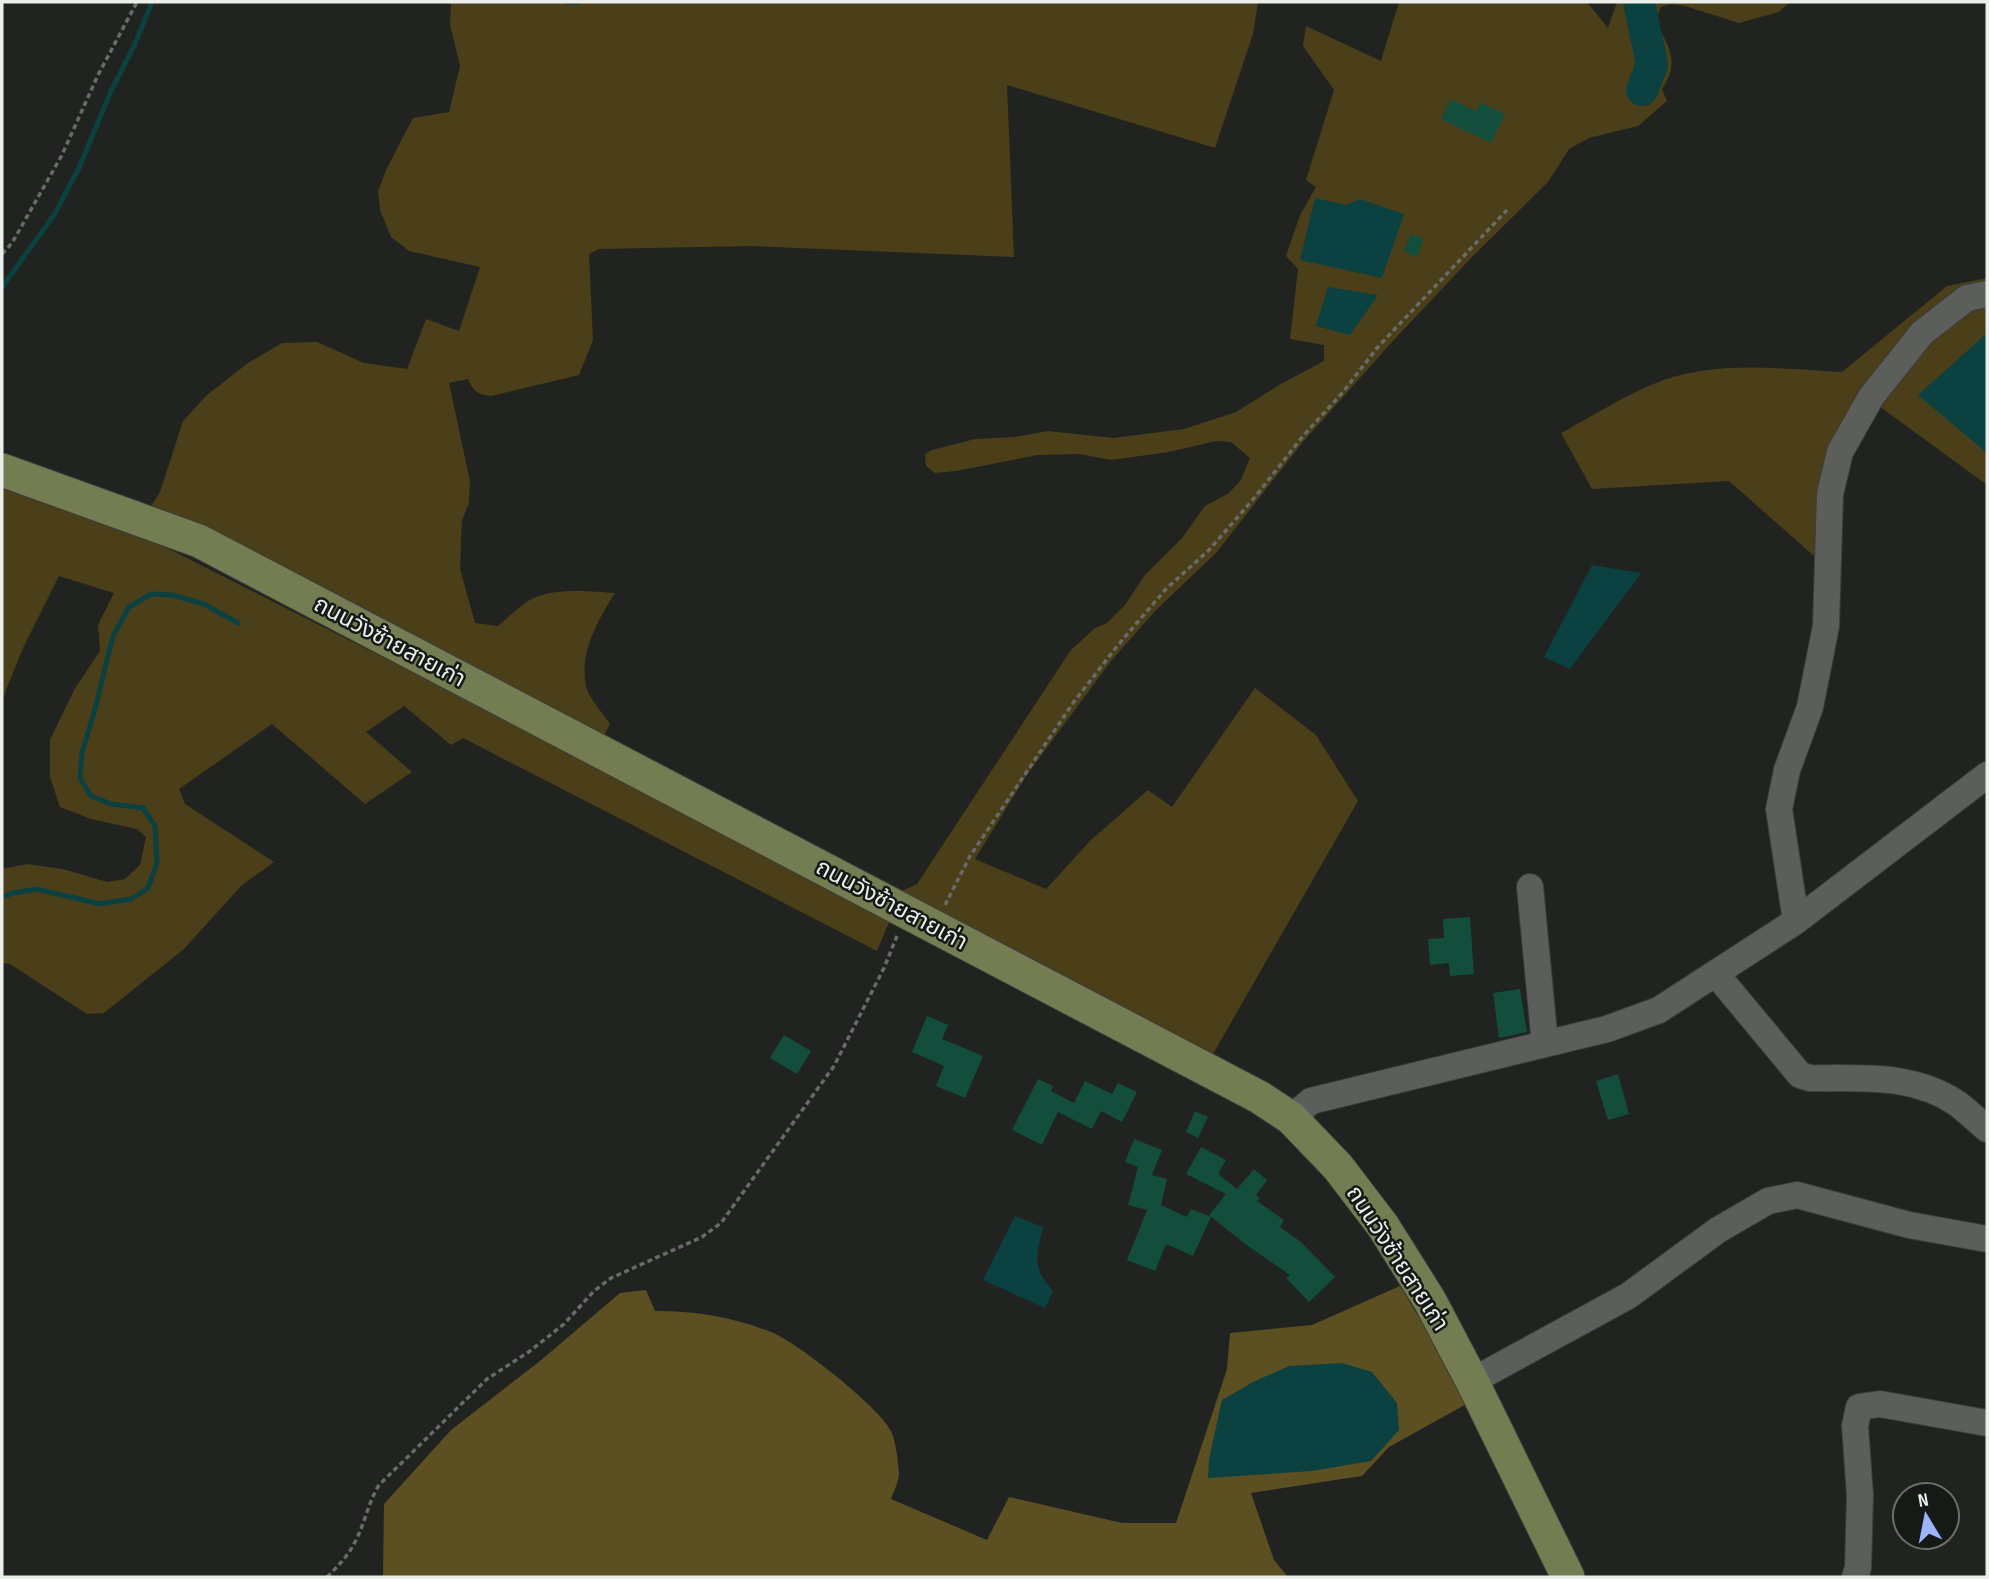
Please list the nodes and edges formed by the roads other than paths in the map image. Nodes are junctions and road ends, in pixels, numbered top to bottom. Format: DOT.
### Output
graph roads {
  1 [pos="1987,294"];
  2 [pos="2,470"];
  3 [pos="1987,775"];
  4 [pos="1530,887"];
  5 [pos="1796,921"];
  6 [pos="1716,974"];
  7 [pos="1545,1044"];
  8 [pos="1291,1118"];
  9 [pos="1987,1129"];
  10 [pos="1987,1239"];
  11 [pos="1472,1381"];
  12 [pos="1987,1423"];
  13 [pos="1568,1577"];
  14 [pos="1855,1577"];
  1 -- 5 [label="street"];
  2 -- 8 [label="main road, ถนนวังซ้ายสายเก่า"];
  3 -- 5 [label="street"];
  4 -- 7 [label="street"];
  5 -- 6 [label="street"];
  6 -- 7 [label="street"];
  6 -- 9 [label="street"];
  7 -- 8 [label="street"];
  8 -- 11 [label="main road, ถนนวังซ้ายสายเก่า"];
  10 -- 11 [label="street"];
  11 -- 13 [label="main road, ถนนวังซ้ายสายเก่า"];
  12 -- 14 [label="street"];
}
